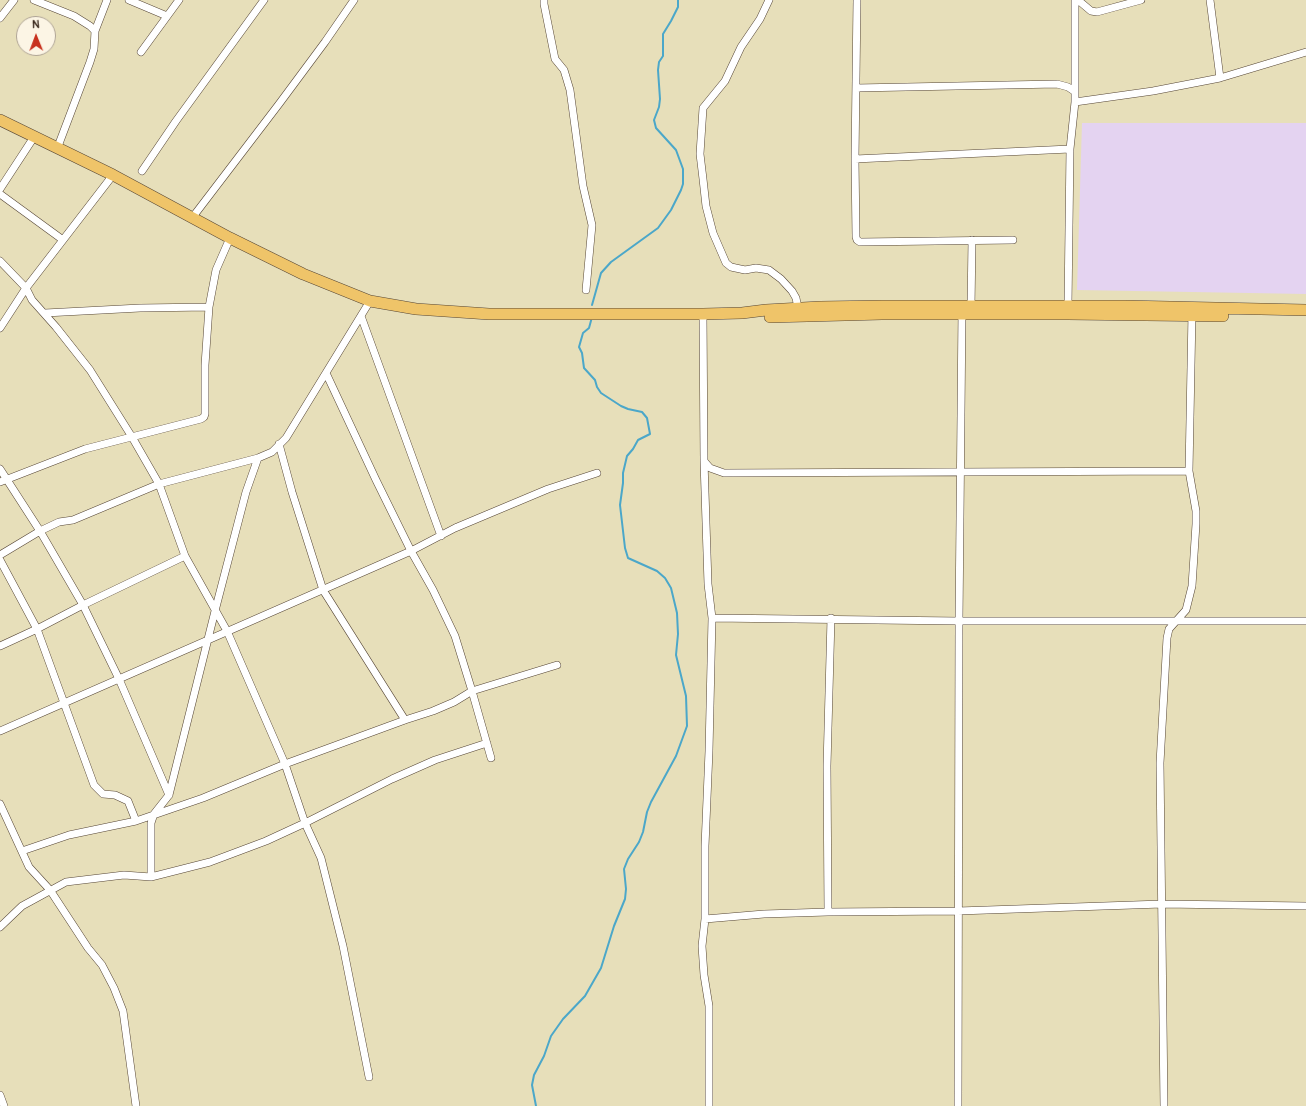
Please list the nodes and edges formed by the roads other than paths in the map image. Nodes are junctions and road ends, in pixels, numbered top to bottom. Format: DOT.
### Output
graph roads {
  1 [pos="14,0"];
  2 [pos="34,0"];
  3 [pos="107,0"];
  4 [pos="129,0"];
  5 [pos="179,0"];
  6 [pos="264,0"];
  7 [pos="354,0"];
  8 [pos="544,0"];
  9 [pos="769,0"];
  10 [pos="857,0"];
  11 [pos="1077,0"];
  12 [pos="1141,0"];
  13 [pos="1210,0"];
  14 [pos="168,16"];
  15 [pos="0,18"];
  16 [pos="95,31"];
  17 [pos="141,52"];
  18 [pos="1306,52"];
  19 [pos="1220,78"];
  20 [pos="856,88"];
  21 [pos="1074,91"];
  22 [pos="1075,102"];
  23 [pos="0,120"];
  24 [pos="34,137"];
  25 [pos="57,149"];
  26 [pos="1070,149"];
  27 [pos="855,159"];
  28 [pos="142,171"];
  29 [pos="113,175"];
  30 [pos="0,189"];
  31 [pos="0,194"];
  32 [pos="192,218"];
  33 [pos="230,238"];
  34 [pos="63,240"];
  35 [pos="972,240"];
  36 [pos="1013,240"];
  37 [pos="0,261"];
  38 [pos="26,288"];
  39 [pos="586,290"];
  40 [pos="370,301"];
  41 [pos="1068,306"];
  42 [pos="209,307"];
  43 [pos="798,308"];
  44 [pos="966,310"];
  45 [pos="1306,310"];
  46 [pos="1192,312"];
  47 [pos="45,313"];
  48 [pos="742,313"];
  49 [pos="703,314"];
  50 [pos="361,316"];
  51 [pos="1306,316"];
  52 [pos="0,328"];
  53 [pos="326,373"];
  54 [pos="132,437"];
  55 [pos="279,444"];
  56 [pos="258,458"];
  57 [pos="704,461"];
  58 [pos="0,469"];
  59 [pos="1189,471"];
  60 [pos="960,472"];
  61 [pos="597,473"];
  62 [pos="3,481"];
  63 [pos="159,484"];
  64 [pos="40,531"];
  65 [pos="441,536"];
  66 [pos="411,551"];
  67 [pos="0,555"];
  68 [pos="185,556"];
  69 [pos="0,560"];
  70 [pos="323,590"];
  71 [pos="83,605"];
  72 [pos="215,611"];
  73 [pos="712,618"];
  74 [pos="831,618"];
  75 [pos="1176,620"];
  76 [pos="959,621"];
  77 [pos="1306,621"];
  78 [pos="37,629"];
  79 [pos="226,631"];
  80 [pos="207,640"];
  81 [pos="0,646"];
  82 [pos="557,665"];
  83 [pos="119,679"];
  84 [pos="472,691"];
  85 [pos="64,704"];
  86 [pos="405,720"];
  87 [pos="0,731"];
  88 [pos="487,743"];
  89 [pos="491,758"];
  90 [pos="285,764"];
  91 [pos="169,795"];
  92 [pos="0,804"];
  93 [pos="154,814"];
  94 [pos="136,821"];
  95 [pos="305,823"];
  96 [pos="22,851"];
  97 [pos="151,877"];
  98 [pos="50,890"];
  99 [pos="1162,904"];
  100 [pos="1306,906"];
  101 [pos="958,911"];
  102 [pos="828,912"];
  103 [pos="705,919"];
  104 [pos="0,927"];
  105 [pos="369,1077"];
  106 [pos="0,1095"];
  107 [pos="4,1106"];
  108 [pos="136,1106"];
  109 [pos="709,1106"];
  110 [pos="958,1106"];
  111 [pos="1164,1106"];
  1 -- 15 [label="street"];
  2 -- 16 [label="street"];
  3 -- 16 [label="street"];
  4 -- 14 [label="street"];
  5 -- 14 [label="street"];
  6 -- 28 [label="street"];
  7 -- 32 [label="street"];
  8 -- 39 [label="street"];
  9 -- 43 [label="street"];
  10 -- 20 [label="street"];
  11 -- 12 [label="street"];
  11 -- 21 [label="street"];
  13 -- 19 [label="street"];
  14 -- 17 [label="street"];
  16 -- 25 [label="street"];
  18 -- 19 [label="street"];
  19 -- 22 [label="street"];
  20 -- 21 [label="street"];
  20 -- 27 [label="street"];
  21 -- 22 [label="street"];
  22 -- 26 [label="street"];
  23 -- 24 [label="main road"];
  24 -- 25 [label="main road"];
  24 -- 30 [label="street"];
  25 -- 29 [label="main road"];
  26 -- 27 [label="street"];
  26 -- 41 [label="street"];
  27 -- 35 [label="street"];
  29 -- 32 [label="main road"];
  29 -- 34 [label="street"];
  31 -- 34 [label="street"];
  32 -- 33 [label="main road"];
  33 -- 40 [label="main road"];
  33 -- 42 [label="street"];
  34 -- 38 [label="street"];
  35 -- 36 [label="street"];
  35 -- 44 [label="street"];
  37 -- 38 [label="street"];
  38 -- 47 [label="street"];
  38 -- 52 [label="street"];
  40 -- 49 [label="main road"];
  40 -- 50 [label="street"];
  41 -- 44 [label="main road"];
  41 -- 46 [label="main road"];
  42 -- 47 [label="street"];
  42 -- 54 [label="street"];
  43 -- 44 [label="main road"];
  43 -- 48 [label="main road"];
  44 -- 46 [label="main road"];
  44 -- 48 [label="main road"];
  44 -- 60 [label="street"];
  45 -- 46 [label="main road"];
  46 -- 51 [label="main road"];
  46 -- 59 [label="street"];
  47 -- 54 [label="street"];
  48 -- 49 [label="main road"];
  49 -- 57 [label="street"];
  50 -- 53 [label="street"];
  50 -- 65 [label="street"];
  53 -- 55 [label="street"];
  53 -- 66 [label="street"];
  54 -- 62 [label="street"];
  54 -- 63 [label="street"];
  55 -- 56 [label="street"];
  55 -- 70 [label="street"];
  56 -- 63 [label="street"];
  56 -- 72 [label="street"];
  57 -- 60 [label="street"];
  57 -- 73 [label="street"];
  58 -- 62 [label="street"];
  59 -- 60 [label="street"];
  59 -- 75 [label="street"];
  60 -- 76 [label="street"];
  61 -- 65 [label="street"];
  62 -- 64 [label="street"];
  63 -- 64 [label="street"];
  63 -- 68 [label="street"];
  64 -- 67 [label="street"];
  64 -- 71 [label="street"];
  65 -- 66 [label="street"];
  66 -- 70 [label="street"];
  66 -- 84 [label="street"];
  68 -- 71 [label="street"];
  68 -- 72 [label="street"];
  69 -- 78 [label="street"];
  70 -- 79 [label="street"];
  70 -- 86 [label="street"];
  71 -- 78 [label="street"];
  71 -- 83 [label="street"];
  72 -- 79 [label="street"];
  72 -- 80 [label="street"];
  73 -- 74 [label="street"];
  73 -- 103 [label="street"];
  74 -- 76 [label="street"];
  74 -- 102 [label="street"];
  75 -- 76 [label="street"];
  75 -- 77 [label="street"];
  75 -- 99 [label="street"];
  76 -- 101 [label="street"];
  78 -- 81 [label="street"];
  78 -- 85 [label="street"];
  79 -- 80 [label="street"];
  79 -- 90 [label="street"];
  80 -- 83 [label="street"];
  80 -- 91 [label="street"];
  82 -- 84 [label="street"];
  83 -- 85 [label="street"];
  83 -- 91 [label="street"];
  84 -- 86 [label="street"];
  84 -- 88 [label="street"];
  85 -- 87 [label="street"];
  85 -- 94 [label="street"];
  86 -- 90 [label="street"];
  88 -- 89 [label="street"];
  88 -- 95 [label="street"];
  90 -- 93 [label="street"];
  90 -- 95 [label="street"];
  91 -- 93 [label="street"];
  92 -- 96 [label="street"];
  93 -- 94 [label="street"];
  93 -- 97 [label="street"];
  94 -- 96 [label="street"];
  95 -- 97 [label="street"];
  95 -- 105 [label="street"];
  96 -- 98 [label="street"];
  97 -- 98 [label="street"];
  98 -- 104 [label="street"];
  98 -- 108 [label="street"];
  99 -- 100 [label="street"];
  99 -- 101 [label="street"];
  99 -- 111 [label="street"];
  101 -- 102 [label="street"];
  101 -- 110 [label="street"];
  102 -- 103 [label="street"];
  103 -- 109 [label="street"];
  106 -- 107 [label="street"];
}
